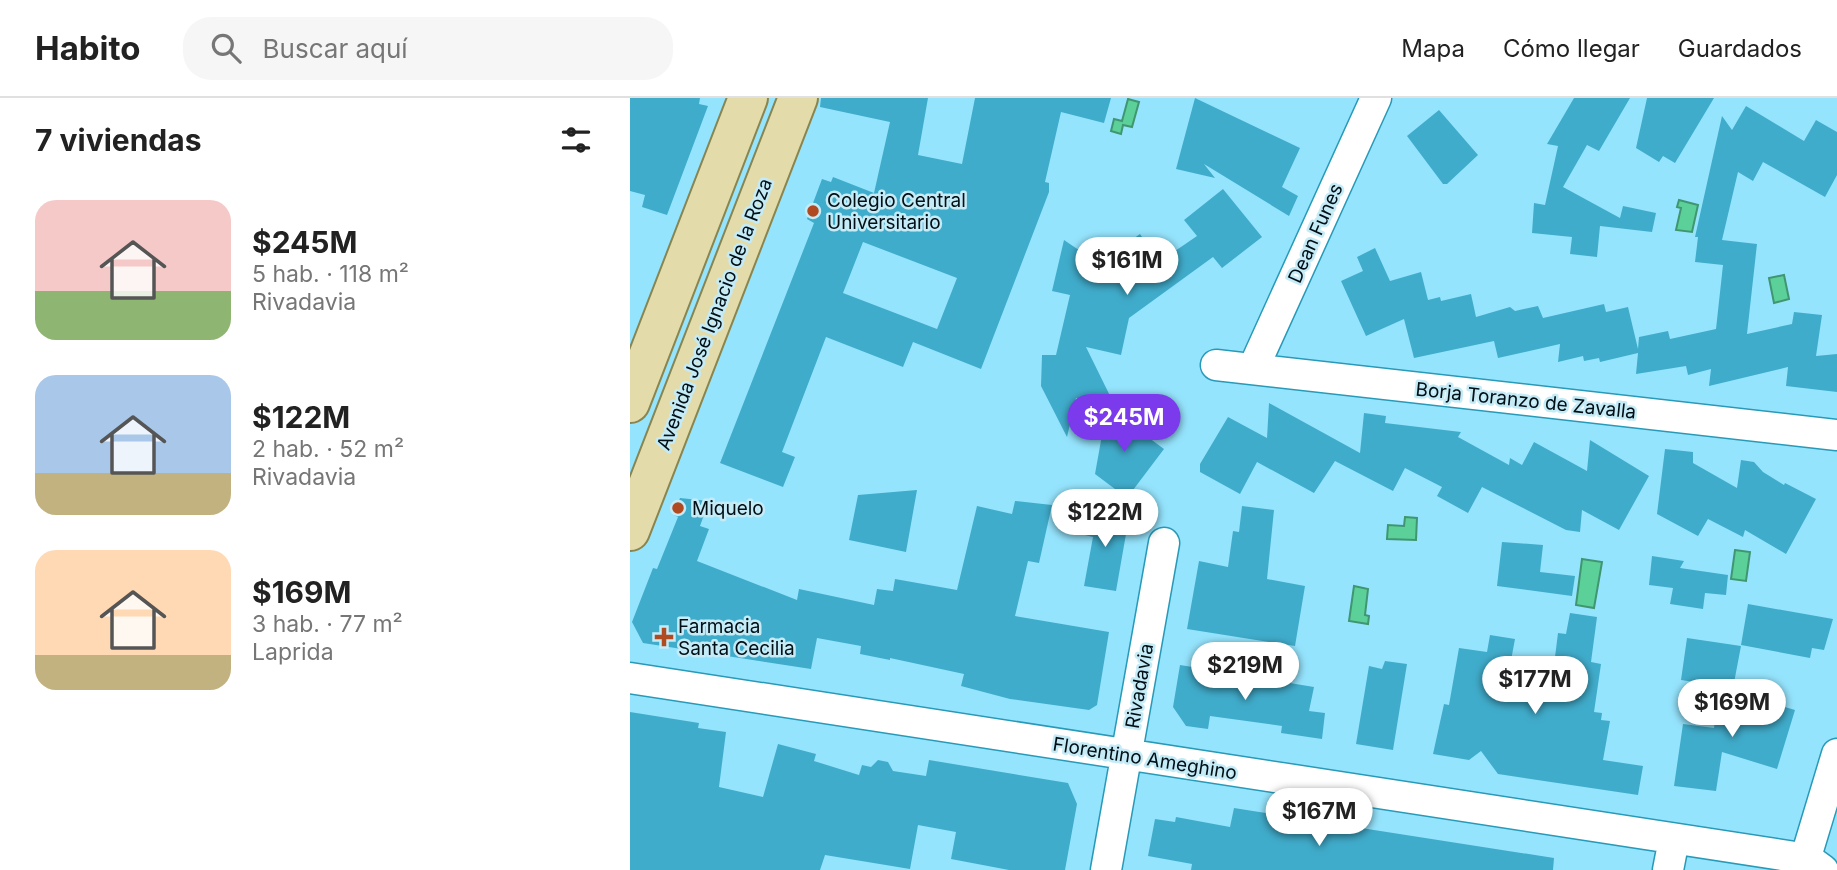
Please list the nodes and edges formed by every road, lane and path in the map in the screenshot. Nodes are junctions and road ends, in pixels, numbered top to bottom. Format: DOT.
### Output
graph roads {
  1 [pos="748,98"];
  2 [pos="798,98"];
  3 [pos="1376,98"];
  4 [pos="1216,365"];
  5 [pos="1253,369"];
  6 [pos="630,402"];
  7 [pos="1837,435"];
  8 [pos="630,531"];
  9 [pos="1164,543"];
  10 [pos="630,678"];
  11 [pos="1837,754"];
  12 [pos="1127,755"];
  13 [pos="1674,839"];
  14 [pos="1810,866"];
  15 [pos="1106,870"];
  16 [pos="1668,870"];
  1 -- 6 [label="main road"];
  2 -- 8 [label="main road, Avenida José Ignacio de la Roza"];
  3 -- 5 [label="street, Dean Funes"];
  4 -- 5 [label="street, Borja Toranzo de Zavalla"];
  5 -- 7 [label="street, Borja Toranzo de Zavalla"];
  9 -- 12 [label="street, Rivadavia"];
  10 -- 12 [label="street, Florentino Ameghino"];
  11 -- 14 [label="street"];
  12 -- 13 [label="street, Florentino Ameghino"];
  12 -- 15 [label="street, Rivadavia"];
  13 -- 14 [label="street, Florentino Ameghino"];
  13 -- 16 [label="street"];
}
